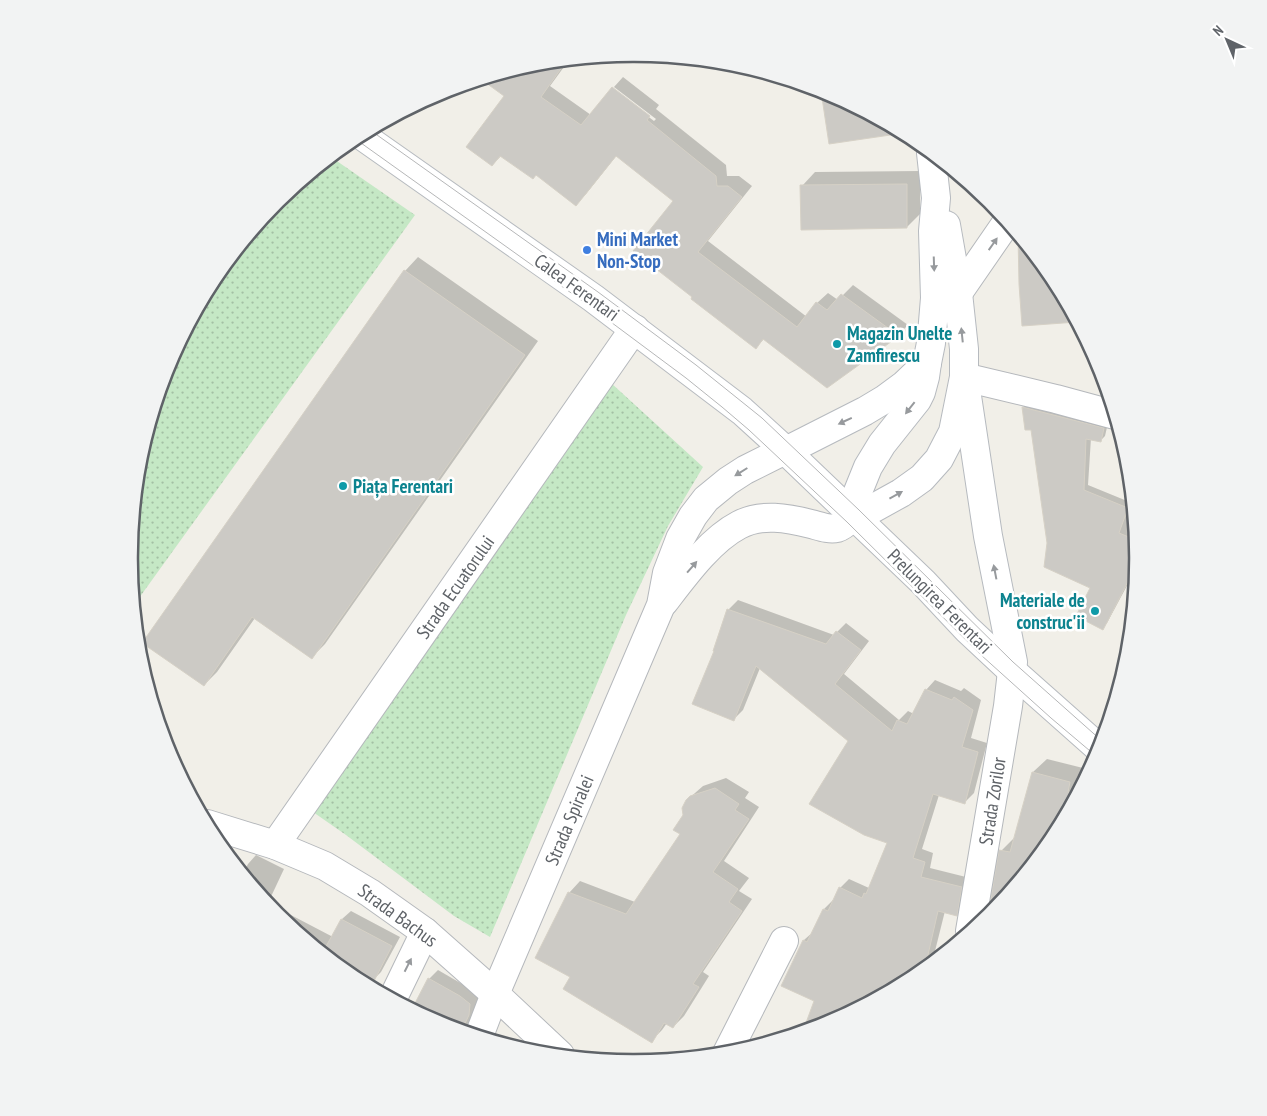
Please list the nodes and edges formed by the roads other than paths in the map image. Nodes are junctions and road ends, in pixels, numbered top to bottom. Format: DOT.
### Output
graph roads {
  1 [pos="368,140"];
  2 [pos="932,163"];
  3 [pos="936,198"];
  4 [pos="1003,228"];
  5 [pos="958,293"];
  6 [pos="635,329"];
  7 [pos="927,363"];
  8 [pos="964,377"];
  9 [pos="1107,413"];
  10 [pos="784,450"];
  11 [pos="853,516"];
  12 [pos="661,605"];
  13 [pos="1012,671"];
  14 [pos="1093,743"];
  15 [pos="218,828"];
  16 [pos="275,845"];
  17 [pos="972,920"];
  18 [pos="425,932"];
  19 [pos="784,941"];
  20 [pos="396,992"];
  21 [pos="495,994"];
  22 [pos="482,1029"];
  23 [pos="731,1044"];
  24 [pos="551,1046"];
  1 -- 6 [label="street, Calea Ferentari"];
  2 -- 3 [label="street"];
  3 -- 5 [label="street"];
  3 -- 7 [label="street, one-way"];
  5 -- 4 [label="street, one-way"];
  8 -- 5 [label="street, one-way"];
  6 -- 10 [label="street, Calea Ferentari"];
  6 -- 16 [label="street, Strada Ecuatorului"];
  7 -- 10 [label="street, Strada Spiralei, one-way"];
  7 -- 11 [label="street, one-way"];
  8 -- 9 [label="street"];
  11 -- 8 [label="street, Strada Spiralei, one-way"];
  13 -- 8 [label="street, Strada Zorilor, one-way"];
  10 -- 11 [label="street, Prelungirea Ferentari"];
  10 -- 12 [label="street, Strada Spiralei, one-way"];
  12 -- 11 [label="street, Strada Spiralei, one-way"];
  11 -- 13 [label="street, Prelungirea Ferentari"];
  12 -- 21 [label="street, Strada Spiralei"];
  13 -- 14 [label="street, Prelungirea Ferentari"];
  13 -- 17 [label="street, Strada Zorilor"];
  15 -- 16 [label="street, Strada Bachus"];
  16 -- 18 [label="street, Strada Bachus"];
  20 -- 18 [label="street, one-way"];
  18 -- 21 [label="street, Strada Bachus"];
  19 -- 23 [label="street"];
  21 -- 22 [label="street, Strada Spiralei"];
  21 -- 24 [label="street, Strada Bachus"];
}
